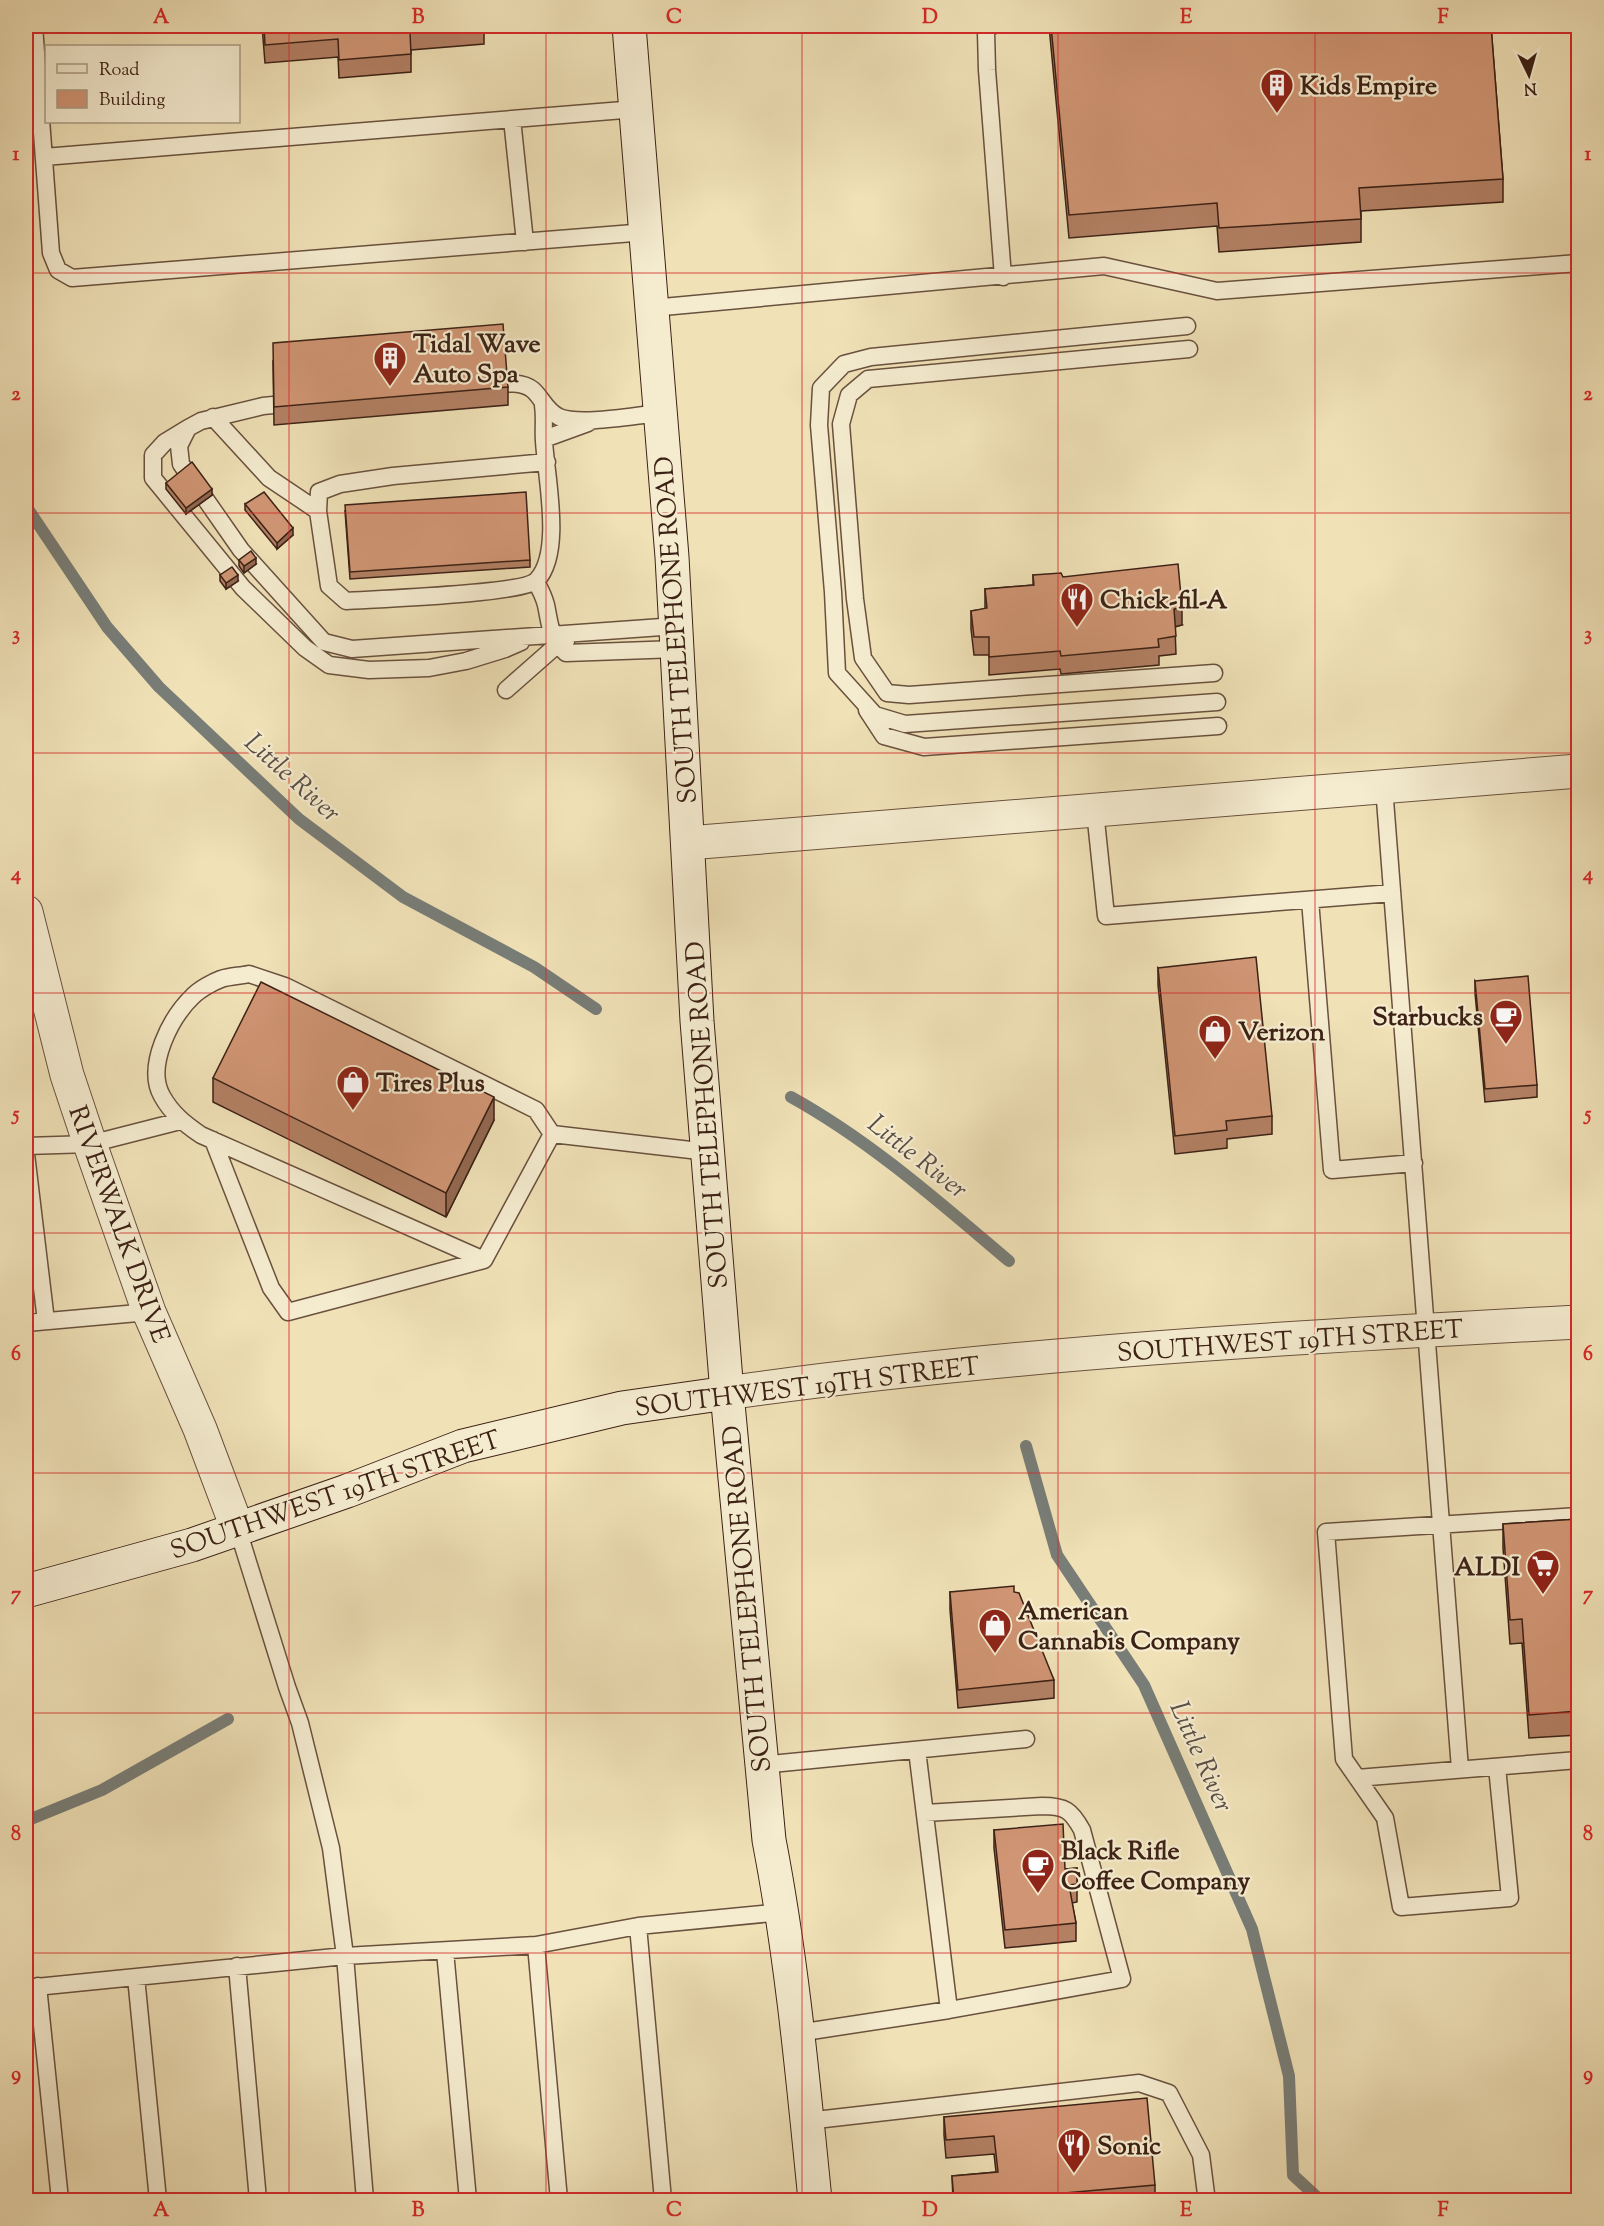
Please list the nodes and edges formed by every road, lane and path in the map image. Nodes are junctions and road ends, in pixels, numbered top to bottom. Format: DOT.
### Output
graph roads {
  1 [pos="34,26"];
  2 [pos="629,26"];
  3 [pos="986,28"];
  4 [pos="636,109"];
  5 [pos="512,119"];
  6 [pos="44,157"];
  7 [pos="646,232"];
  8 [pos="525,242"];
  9 [pos="1578,263"];
  10 [pos="1003,277"];
  11 [pos="652,308"];
  12 [pos="1187,326"];
  13 [pos="1189,349"];
  14 [pos="465,387"];
  15 [pos="311,401"];
  16 [pos="543,405"];
  17 [pos="661,413"];
  18 [pos="213,417"];
  19 [pos="600,419"];
  20 [pos="188,428"];
  21 [pos="544,439"];
  22 [pos="546,462"];
  23 [pos="318,511"];
  24 [pos="536,582"];
  25 [pos="530,637"];
  26 [pos="677,638"];
  27 [pos="554,640"];
  28 [pos="1214,673"];
  29 [pos="506,690"];
  30 [pos="858,697"];
  31 [pos="1216,702"];
  32 [pos="1218,726"];
  33 [pos="1578,771"];
  34 [pos="1384,787"];
  35 [pos="1095,811"];
  36 [pos="688,843"];
  37 [pos="1392,893"];
  38 [pos="1310,900"];
  39 [pos="26,912"];
  40 [pos="180,1121"];
  41 [pos="552,1134"];
  42 [pos="213,1140"];
  43 [pos="90,1144"];
  44 [pos="26,1146"];
  45 [pos="708,1152"];
  46 [pos="26,1154"];
  47 [pos="1414,1163"];
  48 [pos="484,1260"];
  49 [pos="149,1312"];
  50 [pos="46,1321"];
  51 [pos="1578,1322"];
  52 [pos="26,1323"];
  53 [pos="1427,1330"];
  54 [pos="727,1393"];
  55 [pos="1578,1516"];
  56 [pos="1442,1525"];
  57 [pos="238,1530"];
  58 [pos="26,1591"];
  59 [pos="1026,1739"];
  60 [pos="917,1750"];
  61 [pos="1578,1760"];
  62 [pos="761,1765"];
  63 [pos="1497,1767"];
  64 [pos="1460,1769"];
  65 [pos="1357,1778"];
  66 [pos="925,1813"];
  67 [pos="783,1912"];
  68 [pos="638,1926"];
  69 [pos="536,1945"];
  70 [pos="445,1951"];
  71 [pos="345,1956"];
  72 [pos="237,1966"];
  73 [pos="136,1977"];
  74 [pos="32,1987"];
  75 [pos="949,2010"];
  76 [pos="798,2033"];
  77 [pos="807,2121"];
  78 [pos="60,2200"];
  79 [pos="158,2200"];
  80 [pos="258,2200"];
  81 [pos="365,2200"];
  82 [pos="468,2200"];
  83 [pos="559,2200"];
  84 [pos="663,2200"];
  85 [pos="814,2200"];
  86 [pos="1201,2200"];
  1 -- 6 [label="lane"];
  2 -- 4 [label="main road, SOUTH TELEPHONE ROAD"];
  3 -- 10 [label="lane"];
  4 -- 5 [label="lane"];
  4 -- 7 [label="main road, SOUTH TELEPHONE ROAD"];
  5 -- 6 [label="lane"];
  5 -- 8 [label="lane"];
  6 -- 8 [label="lane"];
  7 -- 8 [label="lane"];
  7 -- 11 [label="main road, SOUTH TELEPHONE ROAD"];
  9 -- 10 [label="lane"];
  10 -- 11 [label="lane"];
  11 -- 17 [label="main road, SOUTH TELEPHONE ROAD"];
  12 -- 30 [label="lane"];
  13 -- 28 [label="lane"];
  14 -- 16 [label="lane"];
  15 -- 18 [label="lane"];
  16 -- 19 [label="lane"];
  16 -- 21 [label="lane"];
  17 -- 19 [label="lane"];
  17 -- 26 [label="main road, SOUTH TELEPHONE ROAD"];
  18 -- 20 [label="lane"];
  18 -- 23 [label="lane"];
  19 -- 21 [label="lane"];
  20 -- 25 [label="lane"];
  20 -- 25 [label="lane"];
  21 -- 22 [label="lane"];
  22 -- 23 [label="lane"];
  22 -- 24 [label="lane"];
  23 -- 24 [label="lane"];
  24 -- 27 [label="lane"];
  25 -- 27 [label="lane"];
  26 -- 27 [label="lane"];
  26 -- 27 [label="lane"];
  26 -- 36 [label="main road, SOUTH TELEPHONE ROAD"];
  27 -- 29 [label="lane"];
  30 -- 31 [label="lane"];
  30 -- 32 [label="lane"];
  33 -- 34 [label="main road"];
  34 -- 35 [label="main road"];
  34 -- 37 [label="lane"];
  35 -- 36 [label="main road"];
  35 -- 38 [label="lane"];
  36 -- 45 [label="main road, SOUTH TELEPHONE ROAD"];
  37 -- 38 [label="lane"];
  37 -- 47 [label="lane"];
  38 -- 47 [label="lane"];
  39 -- 43 [label="main road, RIVERWALK DRIVE"];
  40 -- 41 [label="lane"];
  40 -- 42 [label="lane"];
  40 -- 43 [label="lane"];
  41 -- 45 [label="lane"];
  41 -- 48 [label="lane"];
  42 -- 48 [label="lane"];
  42 -- 48 [label="lane"];
  43 -- 44 [label="lane"];
  43 -- 49 [label="main road, RIVERWALK DRIVE"];
  45 -- 54 [label="main road, SOUTH TELEPHONE ROAD"];
  46 -- 50 [label="lane"];
  47 -- 53 [label="lane"];
  49 -- 50 [label="lane"];
  49 -- 57 [label="main road, RIVERWALK DRIVE"];
  50 -- 52 [label="lane"];
  51 -- 53 [label="main road, SOUTHWEST 19TH STREET"];
  53 -- 54 [label="main road, SOUTHWEST 19TH STREET"];
  53 -- 56 [label="lane"];
  54 -- 57 [label="main road, SOUTHWEST 19TH STREET"];
  54 -- 62 [label="main road, SOUTH TELEPHONE ROAD"];
  55 -- 56 [label="lane"];
  56 -- 64 [label="lane"];
  56 -- 65 [label="lane"];
  57 -- 58 [label="main road, SOUTHWEST 19TH STREET"];
  57 -- 71 [label="lane"];
  59 -- 60 [label="lane"];
  60 -- 62 [label="lane"];
  60 -- 66 [label="lane"];
  61 -- 63 [label="lane"];
  62 -- 67 [label="main road, SOUTH TELEPHONE ROAD"];
  63 -- 64 [label="lane"];
  63 -- 65 [label="lane"];
  64 -- 65 [label="lane"];
  66 -- 75 [label="lane"];
  66 -- 75 [label="lane"];
  67 -- 68 [label="lane"];
  67 -- 76 [label="main road, SOUTH TELEPHONE ROAD"];
  68 -- 69 [label="lane"];
  68 -- 84 [label="lane"];
  69 -- 70 [label="lane"];
  69 -- 83 [label="lane"];
  70 -- 71 [label="lane"];
  70 -- 82 [label="lane"];
  71 -- 72 [label="lane"];
  71 -- 81 [label="lane"];
  72 -- 73 [label="lane"];
  72 -- 80 [label="lane"];
  73 -- 74 [label="lane"];
  73 -- 79 [label="lane"];
  74 -- 78 [label="lane"];
  75 -- 76 [label="lane"];
  76 -- 77 [label="main road, SOUTH TELEPHONE ROAD"];
  77 -- 85 [label="main road, SOUTH TELEPHONE ROAD"];
  77 -- 86 [label="lane"];
}
